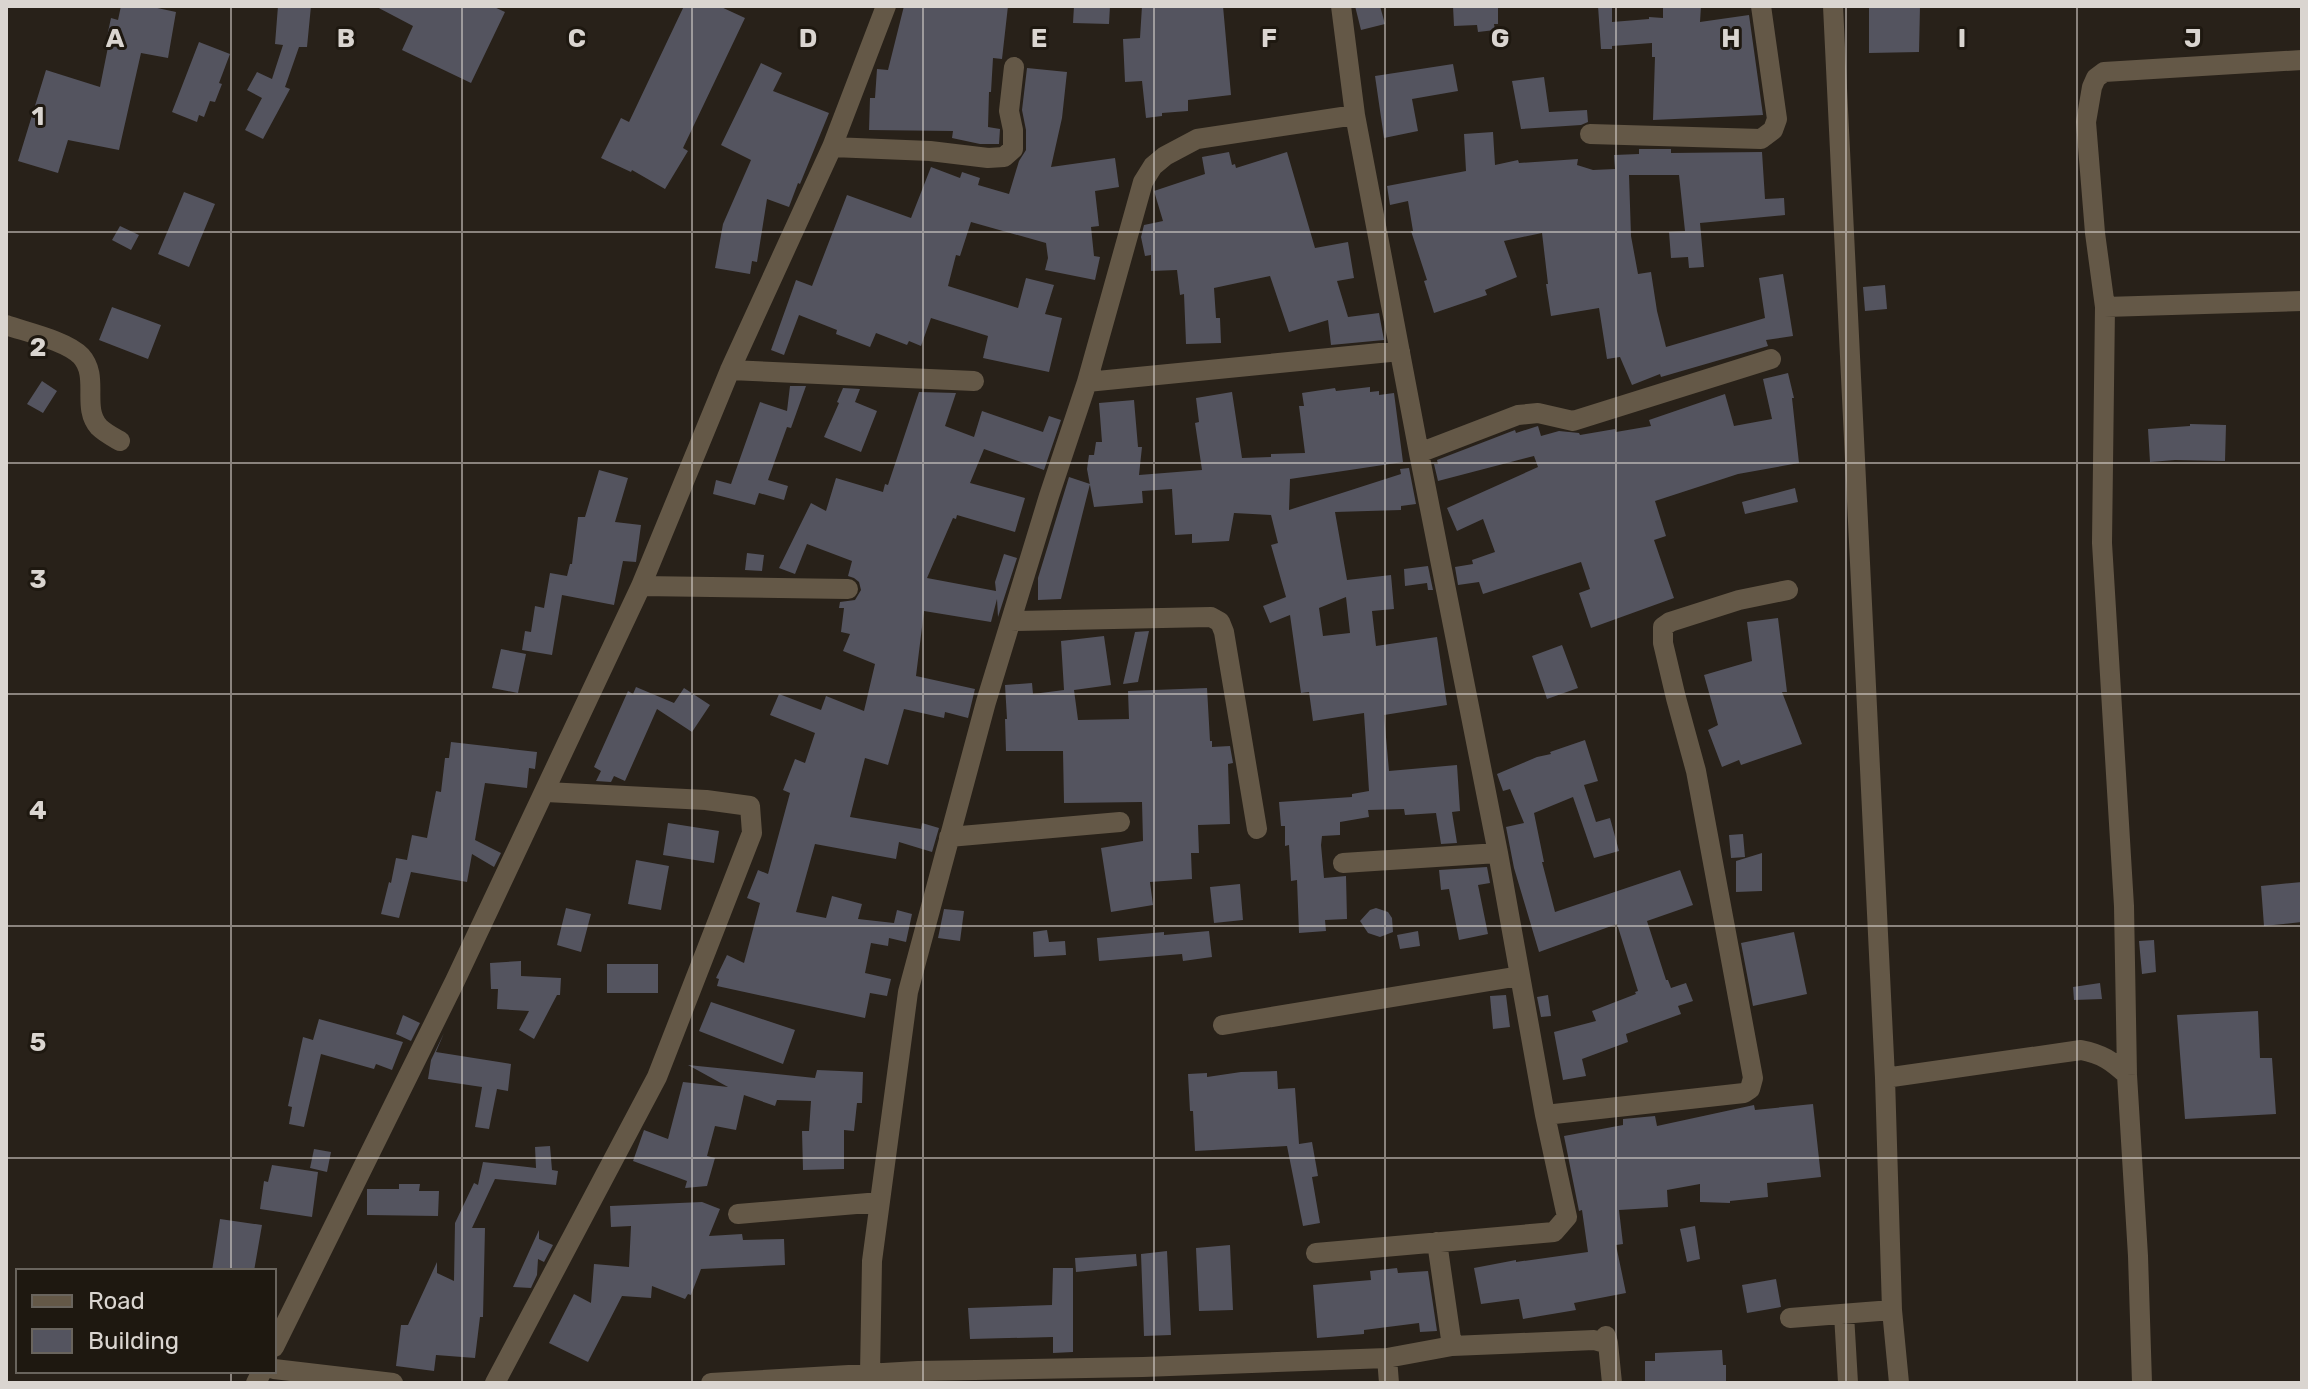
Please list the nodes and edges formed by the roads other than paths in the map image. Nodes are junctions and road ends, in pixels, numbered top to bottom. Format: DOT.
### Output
graph roads {
  1 [pos="886,6"];
  2 [pos="1341,6"];
  3 [pos="1761,6"];
  4 [pos="1833,6"];
  5 [pos="2302,60"];
  6 [pos="1014,67"];
  7 [pos="1355,115"];
  8 [pos="1590,134"];
  9 [pos="832,147"];
  10 [pos="2302,301"];
  11 [pos="2105,307"];
  12 [pos="6,325"];
  13 [pos="1400,351"];
  14 [pos="1771,359"];
  15 [pos="730,370"];
  16 [pos="974,381"];
  17 [pos="1087,382"];
  18 [pos="120,441"];
  19 [pos="1419,453"];
  20 [pos="641,586"];
  21 [pos="848,589"];
  22 [pos="1788,590"];
  23 [pos="1011,621"];
  24 [pos="546,792"];
  25 [pos="1120,822"];
  26 [pos="1257,829"];
  27 [pos="949,837"];
  28 [pos="1498,853"];
  29 [pos="1343,863"];
  30 [pos="1520,976"];
  31 [pos="1223,1025"];
  32 [pos="2127,1075"];
  33 [pos="1885,1078"];
  34 [pos="1545,1115"];
  35 [pos="880,1202"];
  36 [pos="738,1214"];
  37 [pos="1437,1242"];
  38 [pos="1316,1253"];
  39 [pos="1892,1310"];
  40 [pos="1844,1314"];
  41 [pos="1790,1318"];
  42 [pos="276,1343"];
  43 [pos="1452,1346"];
  44 [pos="1387,1358"];
  45 [pos="276,1369"];
  46 [pos="870,1374"];
  47 [pos="1144,1375"];
  48 [pos="919,1377"];
  49 [pos="393,1383"];
  50 [pos="495,1383"];
  51 [pos="711,1383"];
  52 [pos="1389,1383"];
  53 [pos="1612,1383"];
  54 [pos="1848,1383"];
  55 [pos="1899,1383"];
  56 [pos="2142,1383"];
  1 -- 9 [label="street"];
  2 -- 7 [label="street"];
  3 -- 8 [label="street"];
  4 -- 33 [label="street"];
  5 -- 11 [label="street"];
  6 -- 9 [label="street"];
  7 -- 13 [label="street"];
  7 -- 17 [label="street"];
  9 -- 15 [label="street"];
  10 -- 11 [label="street"];
  11 -- 32 [label="street"];
  12 -- 18 [label="street"];
  13 -- 17 [label="street"];
  13 -- 19 [label="street"];
  14 -- 19 [label="street"];
  15 -- 16 [label="street"];
  15 -- 20 [label="street"];
  17 -- 23 [label="street"];
  19 -- 28 [label="street"];
  20 -- 21 [label="street"];
  20 -- 24 [label="street"];
  22 -- 34 [label="street"];
  23 -- 26 [label="street"];
  23 -- 27 [label="street"];
  24 -- 42 [label="street"];
  24 -- 50 [label="street"];
  25 -- 27 [label="street"];
  27 -- 35 [label="street"];
  28 -- 29 [label="street"];
  28 -- 30 [label="street"];
  30 -- 31 [label="street"];
  30 -- 34 [label="street"];
  32 -- 33 [label="street"];
  32 -- 56 [label="street"];
  33 -- 39 [label="street"];
  34 -- 37 [label="street"];
  35 -- 36 [label="street"];
  35 -- 46 [label="street"];
  37 -- 38 [label="street"];
  37 -- 43 [label="street"];
  39 -- 40 [label="street"];
  39 -- 55 [label="street"];
  40 -- 41 [label="street"];
  40 -- 54 [label="street"];
  43 -- 44 [label="street"];
  43 -- 53 [label="street"];
  44 -- 47 [label="street"];
  44 -- 52 [label="street"];
  45 -- 49 [label="street"];
  46 -- 48 [label="street"];
  46 -- 51 [label="street"];
  47 -- 48 [label="street"];
}
